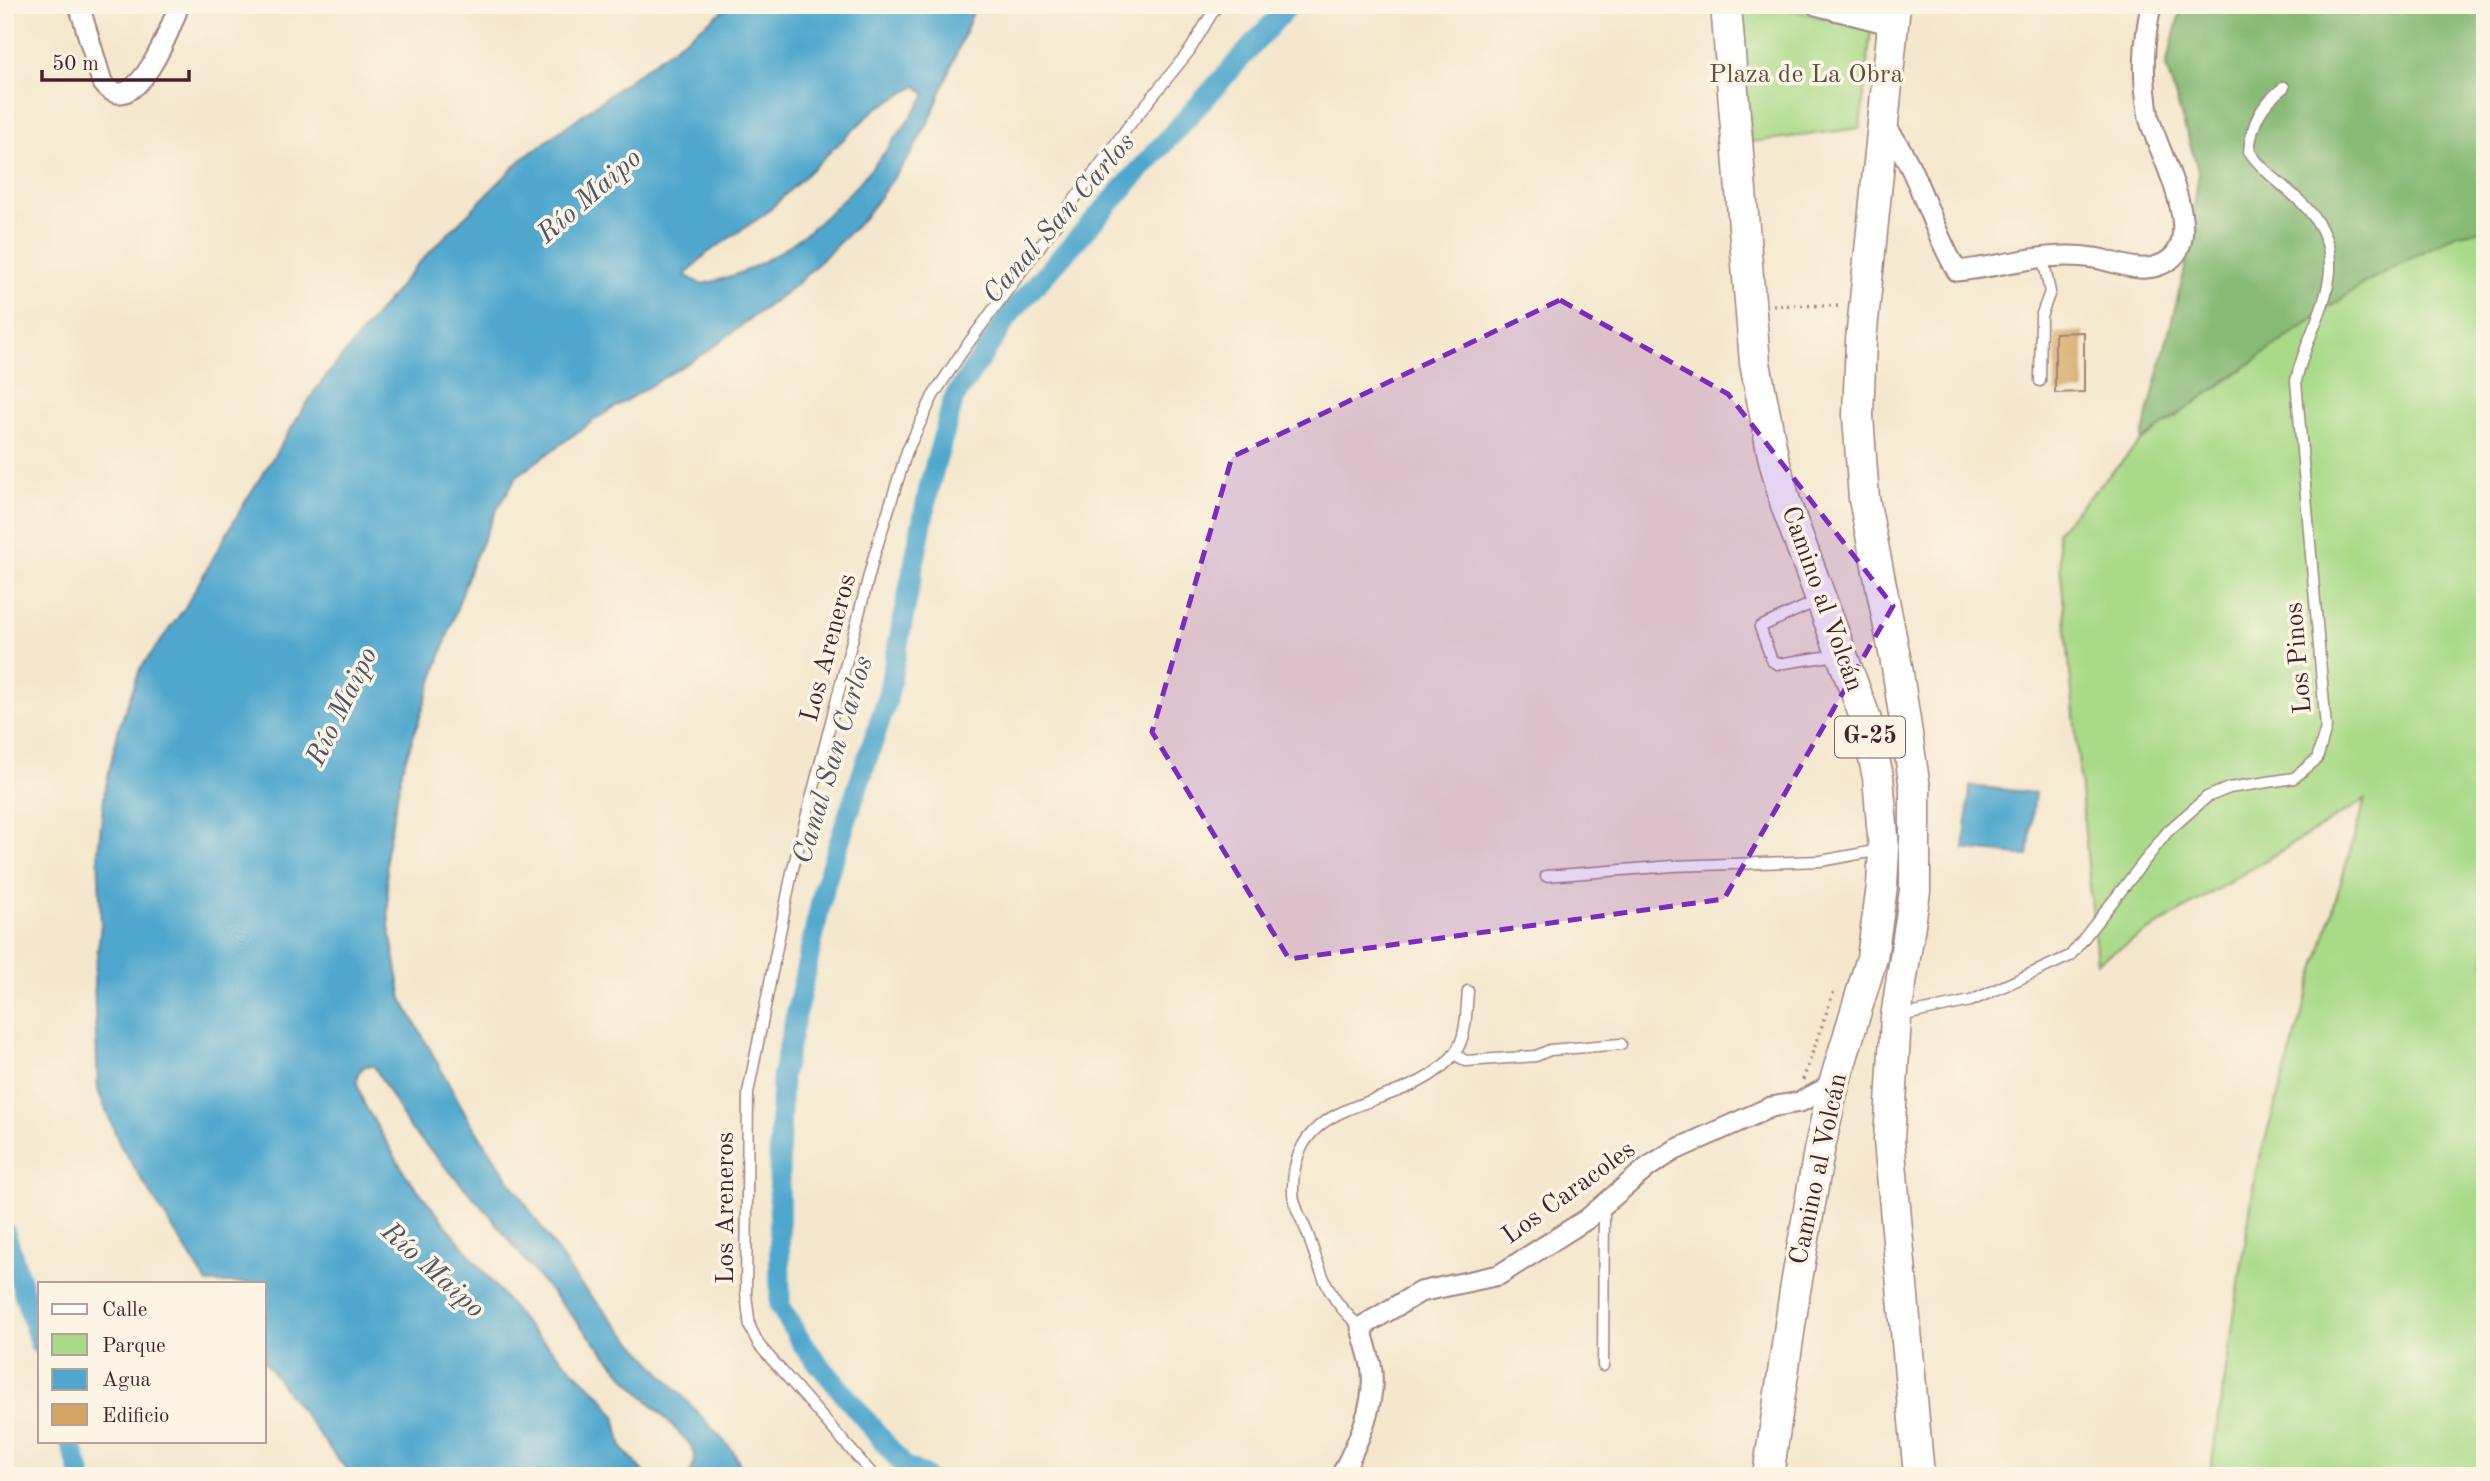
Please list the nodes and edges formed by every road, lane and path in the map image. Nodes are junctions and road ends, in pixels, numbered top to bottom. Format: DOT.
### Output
graph roads {
  1 [pos="79,5"];
  2 [pos="179,5"];
  3 [pos="1217,5"];
  4 [pos="1726,5"];
  5 [pos="1816,5"];
  6 [pos="2151,5"];
  7 [pos="1894,15"];
  8 [pos="2284,87"];
  9 [pos="1883,123"];
  10 [pos="2043,258"];
  11 [pos="1750,305"];
  12 [pos="1865,306"];
  13 [pos="2040,381"];
  14 [pos="1820,598"];
  15 [pos="1844,659"];
  16 [pos="1884,849"];
  17 [pos="1546,876"];
  18 [pos="1838,978"];
  19 [pos="1468,991"];
  20 [pos="1896,1017"];
  21 [pos="1620,1044"];
  22 [pos="1454,1054"];
  23 [pos="1834,1084"];
  24 [pos="1800,1102"];
  25 [pos="1604,1205"];
  26 [pos="1362,1327"];
  27 [pos="1603,1366"];
  28 [pos="874,1476"];
  29 [pos="1341,1476"];
  30 [pos="1768,1476"];
  31 [pos="1919,1476"];
  1 -- 2 [label="street"];
  3 -- 28 [label="lane, Los Areneros"];
  4 -- 11 [label="main road, Camino al Volcán / G-25"];
  5 -- 7 [label="street"];
  6 -- 10 [label="street"];
  7 -- 9 [label="main road, Camino al Volcán / G-25"];
  8 -- 20 [label="lane, Los Pinos"];
  9 -- 10 [label="street"];
  9 -- 12 [label="main road, Camino al Volcán / G-25"];
  10 -- 13 [label="lane"];
  11 -- 12 [label="path"];
  11 -- 14 [label="main road, Camino al Volcán / G-25"];
  12 -- 20 [label="main road, Camino al Volcán / G-25"];
  14 -- 15 [label="main road, Camino al Volcán / G-25"];
  14 -- 15 [label="lane"];
  15 -- 16 [label="main road, Camino al Volcán / G-25"];
  16 -- 17 [label="lane"];
  16 -- 23 [label="main road, Camino al Volcán / G-25"];
  18 -- 24 [label="path"];
  19 -- 22 [label="lane"];
  20 -- 31 [label="main road, Camino al Volcán / G-25"];
  21 -- 22 [label="lane"];
  22 -- 26 [label="lane"];
  23 -- 24 [label="street, Los Caracoles"];
  23 -- 30 [label="main road, Camino al Volcán / G-25"];
  24 -- 25 [label="street, Los Caracoles"];
  25 -- 26 [label="street, Los Caracoles"];
  25 -- 27 [label="lane"];
  26 -- 29 [label="street"];
}
